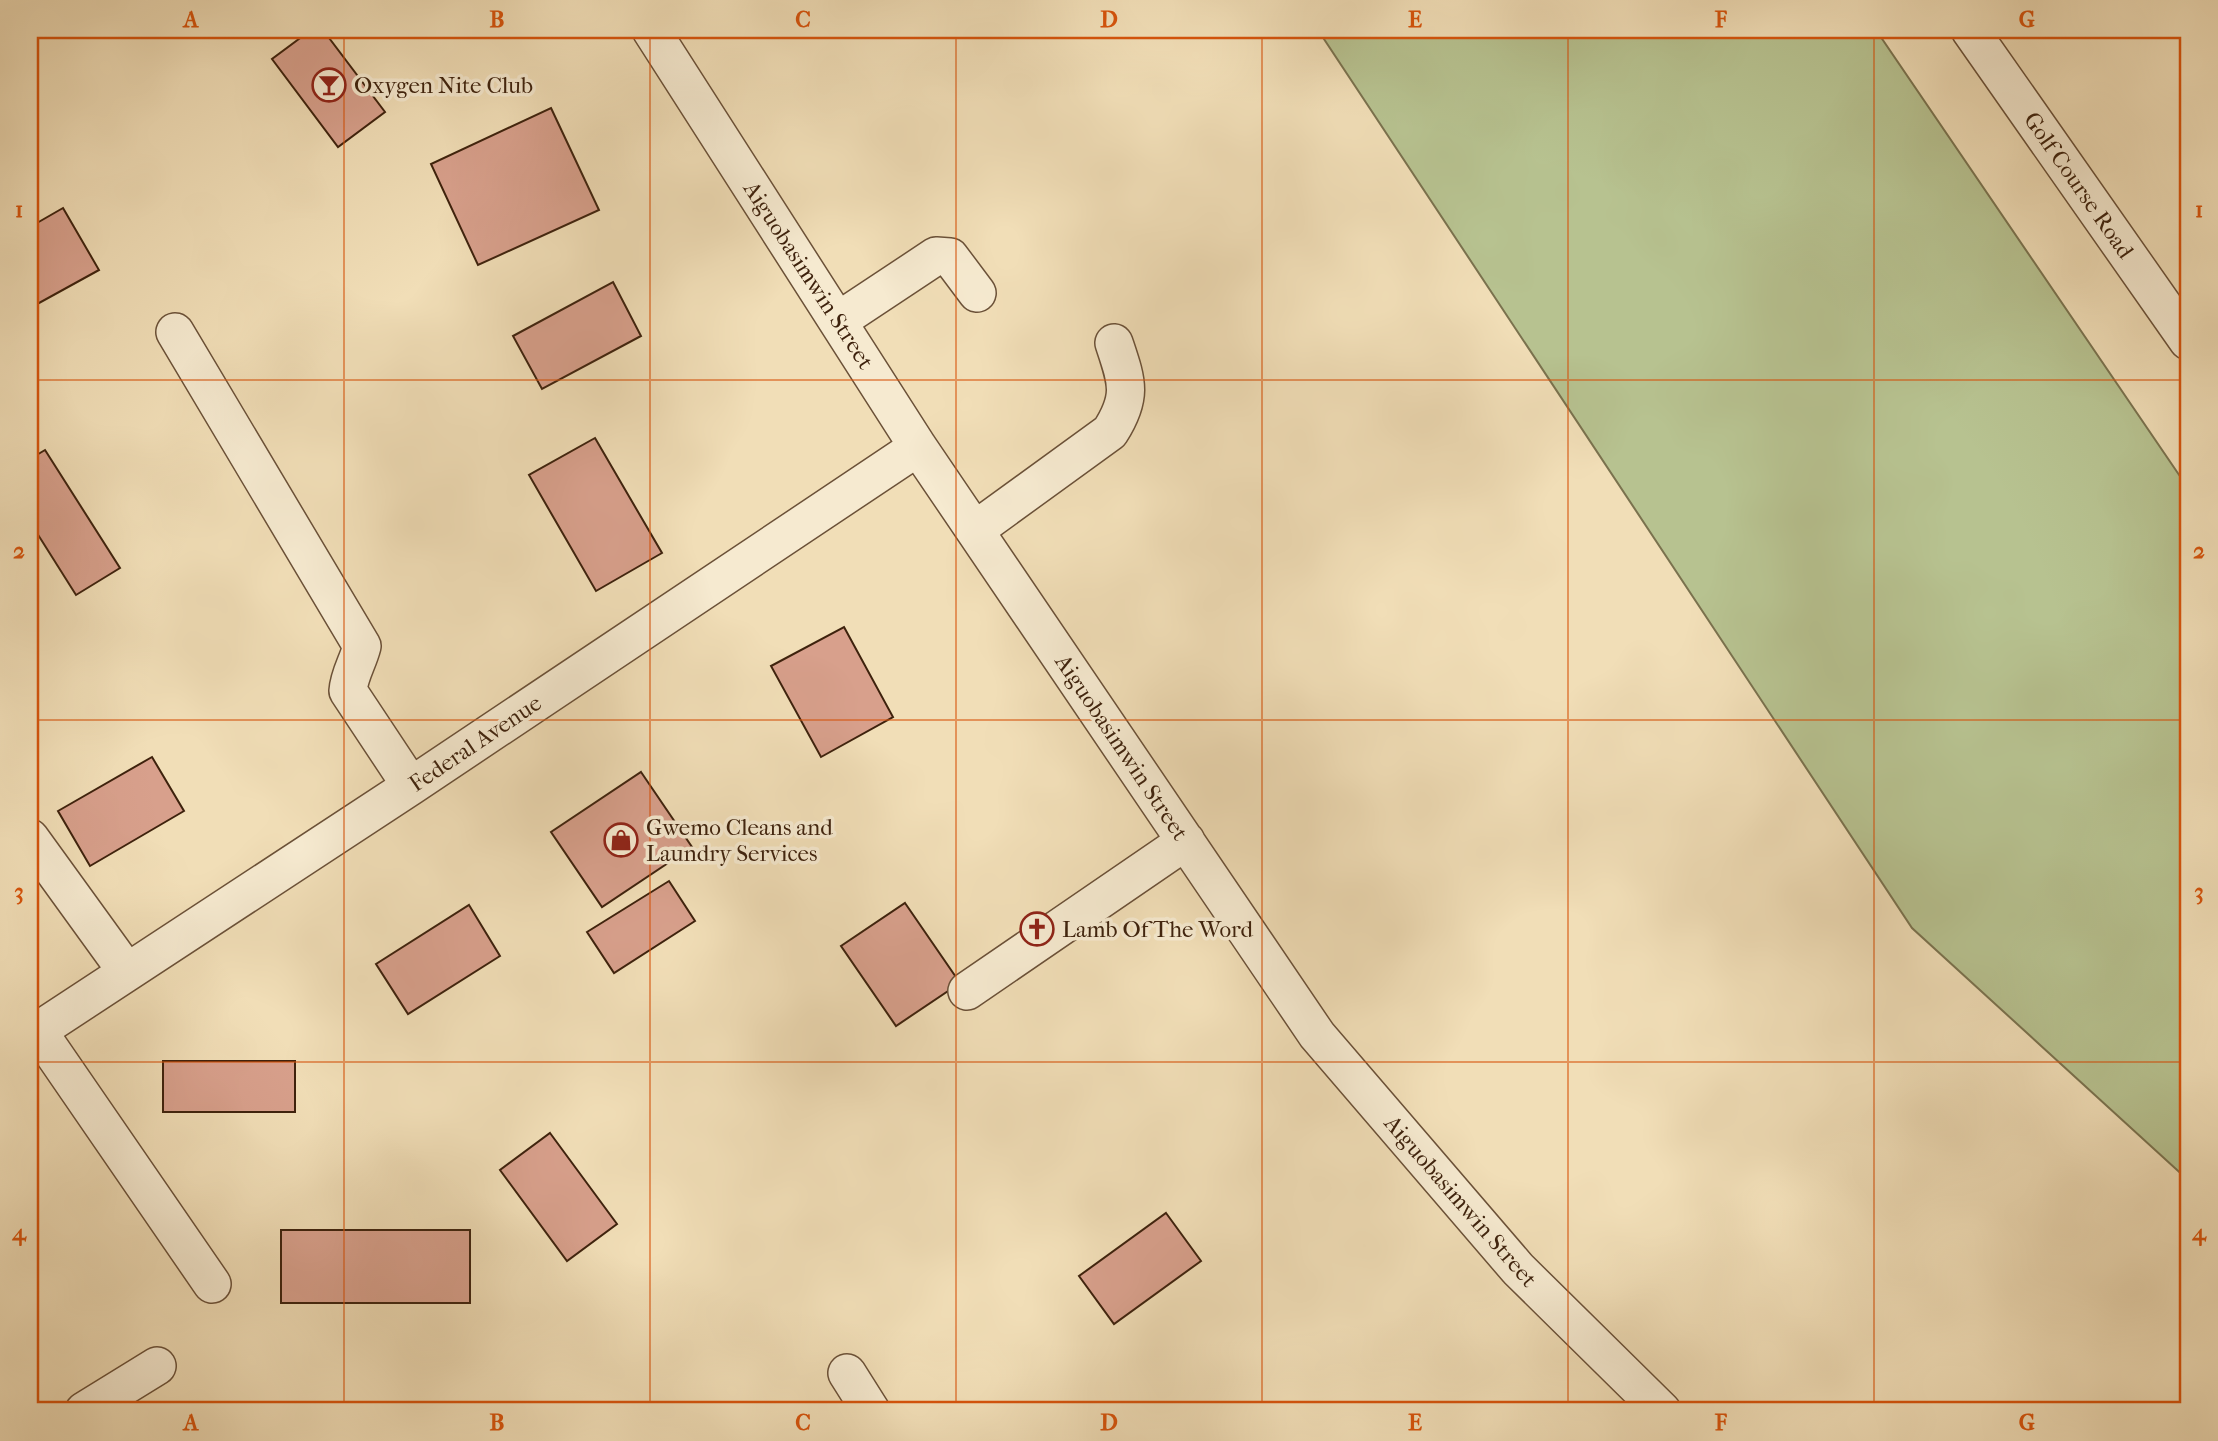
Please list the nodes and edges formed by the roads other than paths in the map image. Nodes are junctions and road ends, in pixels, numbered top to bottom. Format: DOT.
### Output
graph roads {
  1 [pos="651,30"];
  2 [pos="1970,30"];
  3 [pos="977,293"];
  4 [pos="838,321"];
  5 [pos="175,332"];
  6 [pos="2188,341"];
  7 [pos="1114,343"];
  8 [pos="918,447"];
  9 [pos="975,530"];
  10 [pos="411,786"];
  11 [pos="30,838"];
  12 [pos="1185,841"];
  13 [pos="127,972"];
  14 [pos="967,991"];
  15 [pos="34,1034"];
  16 [pos="212,1284"];
  17 [pos="157,1366"];
  18 [pos="847,1373"];
  19 [pos="84,1411"];
  20 [pos="871,1411"];
  21 [pos="1662,1411"];
  1 -- 4 [label="street, Aiguobasimwin Street"];
  2 -- 6 [label="street, Golf Course Road"];
  3 -- 4 [label="street"];
  4 -- 8 [label="street, Aiguobasimwin Street"];
  5 -- 10 [label="street"];
  7 -- 9 [label="street"];
  8 -- 9 [label="street, Aiguobasimwin Street"];
  8 -- 10 [label="street, Federal Avenue"];
  9 -- 12 [label="street, Aiguobasimwin Street"];
  10 -- 13 [label="street, Federal Avenue"];
  11 -- 13 [label="street"];
  12 -- 14 [label="street"];
  12 -- 21 [label="street, Aiguobasimwin Street"];
  13 -- 15 [label="street, Federal Avenue"];
  15 -- 16 [label="street"];
  17 -- 19 [label="street"];
  18 -- 20 [label="street"];
}
